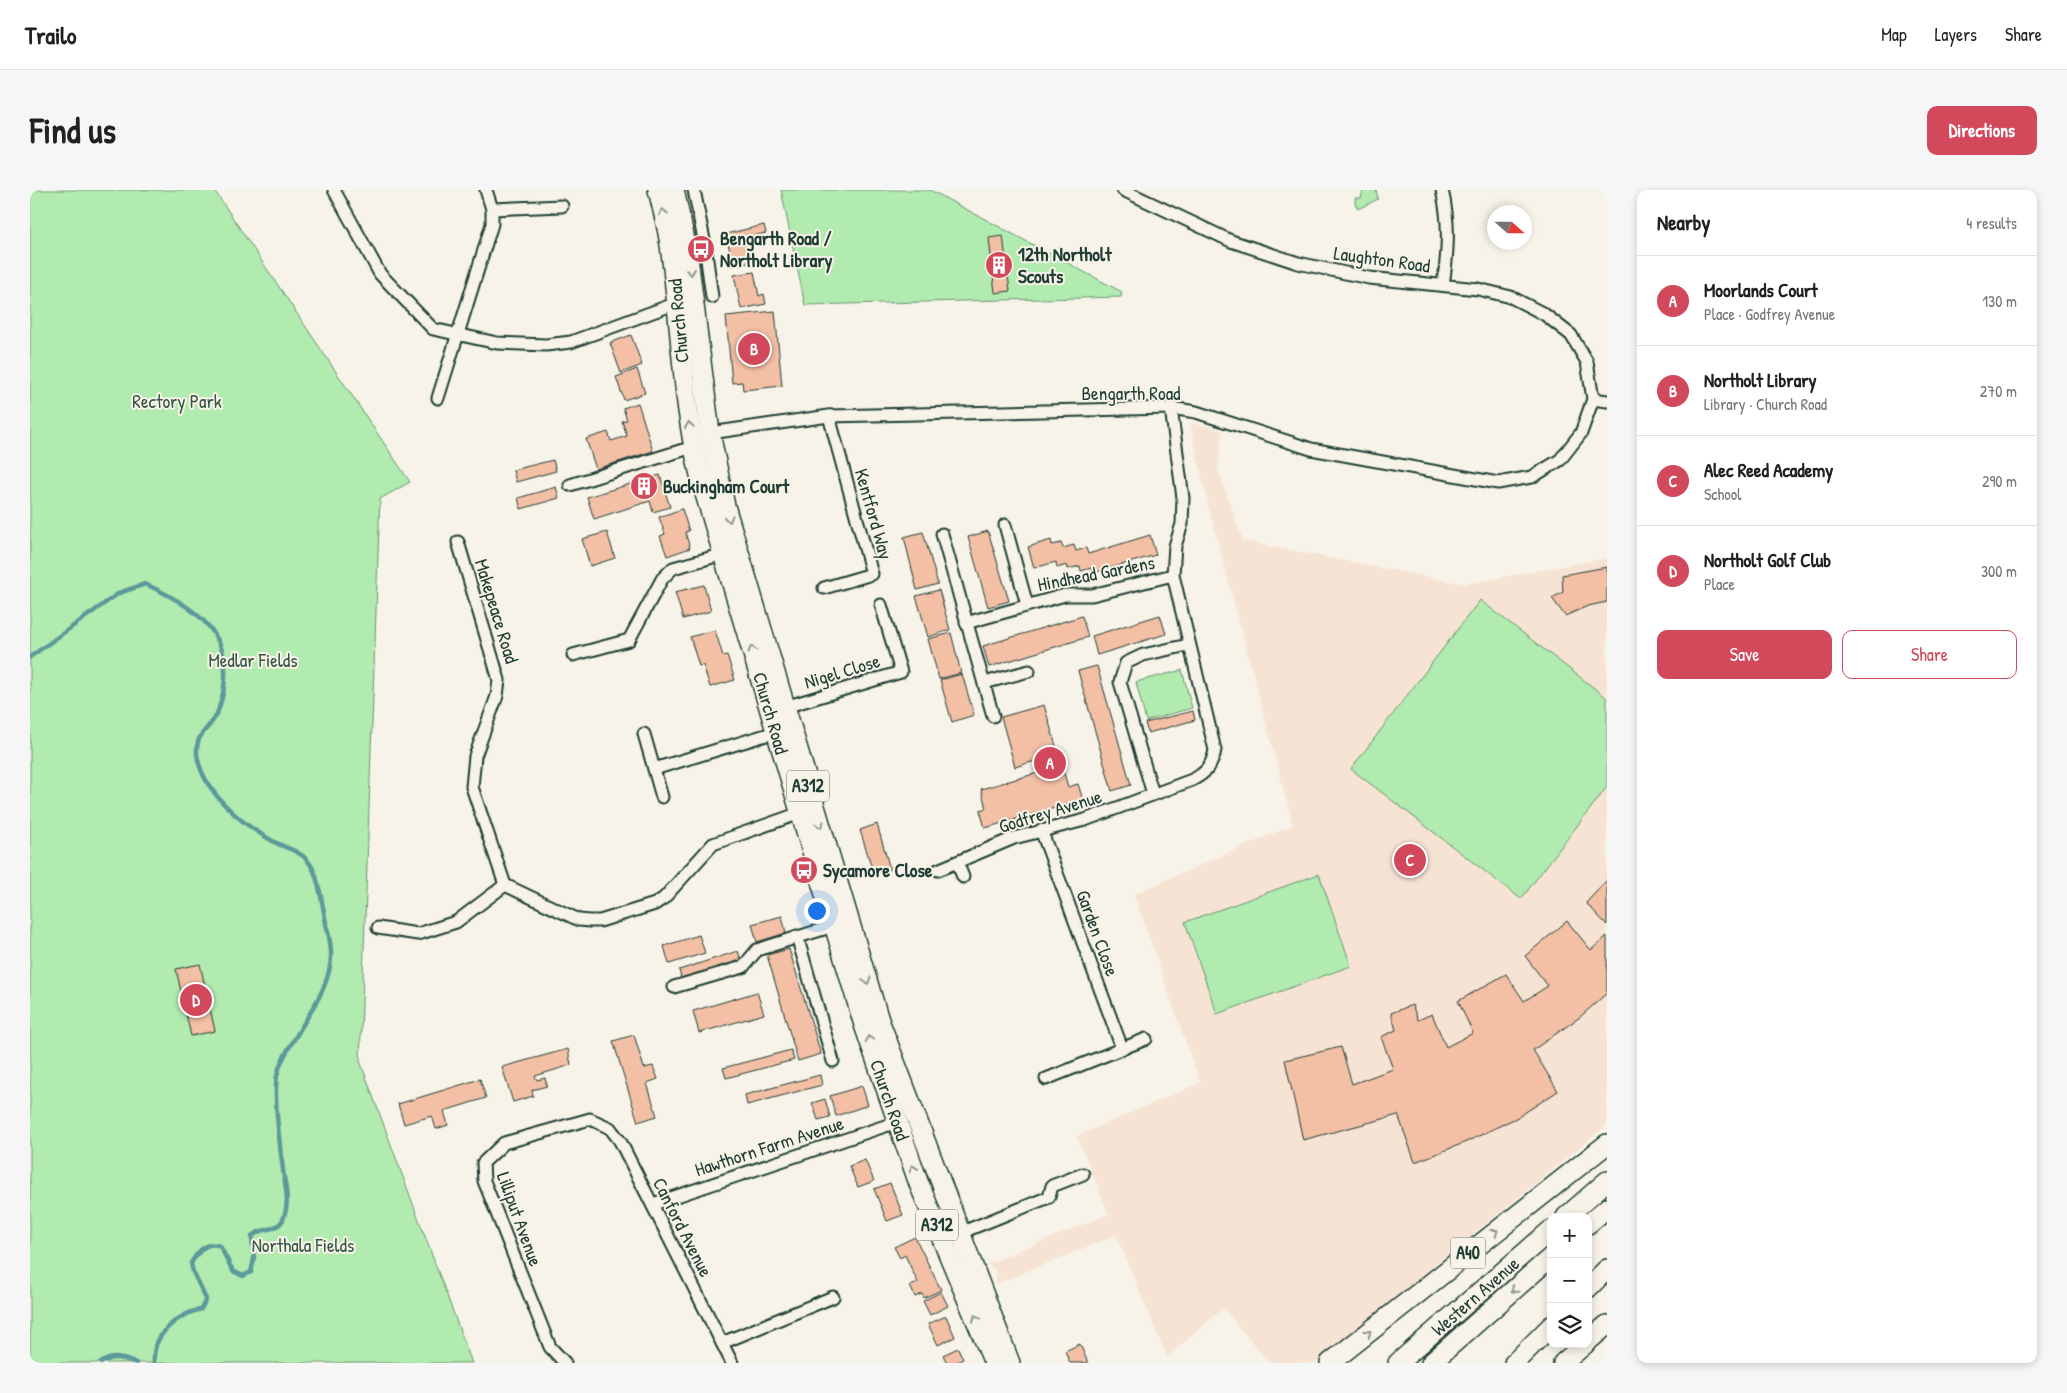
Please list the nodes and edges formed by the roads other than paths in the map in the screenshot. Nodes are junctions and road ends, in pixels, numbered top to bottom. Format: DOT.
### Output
graph roads {
  1 [pos="334,190"];
  2 [pos="486,190"];
  3 [pos="658,190"];
  4 [pos="674,190"];
  5 [pos="694,190"];
  6 [pos="1123,190"];
  7 [pos="1442,190"];
  8 [pos="562,206"];
  9 [pos="492,209"];
  10 [pos="1444,286"];
  11 [pos="712,297"];
  12 [pos="677,303"];
  13 [pos="458,333"];
  14 [pos="438,398"];
  15 [pos="1593,399"];
  16 [pos="1607,401"];
  17 [pos="1171,408"];
  18 [pos="829,416"];
  19 [pos="710,433"];
  20 [pos="683,450"];
  21 [pos="570,485"];
  22 [pos="1006,525"];
  23 [pos="942,534"];
  24 [pos="458,542"];
  25 [pos="724,554"];
  26 [pos="1173,575"];
  27 [pos="824,588"];
  28 [pos="882,605"];
  29 [pos="1027,605"];
  30 [pos="966,623"];
  31 [pos="1188,645"];
  32 [pos="573,655"];
  33 [pos="1030,671"];
  34 [pos="984,683"];
  35 [pos="785,707"];
  36 [pos="993,716"];
  37 [pos="776,732"];
  38 [pos="644,734"];
  39 [pos="654,769"];
  40 [pos="1153,794"];
  41 [pos="662,797"];
  42 [pos="800,813"];
  43 [pos="1041,830"];
  44 [pos="957,862"];
  45 [pos="938,870"];
  46 [pos="963,877"];
  47 [pos="505,884"];
  48 [pos="833,926"];
  49 [pos="378,928"];
  50 [pos="797,936"];
  51 [pos="674,988"];
  52 [pos="1146,1039"];
  53 [pos="1122,1048"];
  54 [pos="833,1062"];
  55 [pos="1046,1079"];
  56 [pos="590,1119"];
  57 [pos="897,1122"];
  58 [pos="1607,1144"];
  59 [pos="1083,1174"];
  60 [pos="1607,1180"];
  61 [pos="653,1204"];
  62 [pos="1607,1208"];
  63 [pos="1570,1213"];
  64 [pos="1592,1221"];
  65 [pos="960,1233"];
  66 [pos="1547,1233"];
  67 [pos="1547,1262"];
  68 [pos="1607,1269"];
  69 [pos="1592,1284"];
  70 [pos="833,1297"];
  71 [pos="1607,1325"];
  72 [pos="1547,1330"];
  73 [pos="1592,1338"];
  74 [pos="722,1343"];
  75 [pos="1580,1348"];
  76 [pos="565,1363"];
  77 [pos="732,1363"];
  78 [pos="994,1363"];
  79 [pos="1010,1363"];
  80 [pos="1330,1363"];
  81 [pos="1398,1363"];
  82 [pos="1431,1363"];
  83 [pos="1514,1363"];
  84 [pos="1563,1363"];
  1 -- 13 [label="street"];
  2 -- 9 [label="street"];
  12 -- 3 [label="highway, Church Road / A312, one-way"];
  4 -- 19 [label="highway, Church Road / A312, one-way"];
  5 -- 11 [label="street, Church Road"];
  6 -- 10 [label="street, Laughton Road"];
  7 -- 10 [label="street"];
  8 -- 9 [label="street"];
  9 -- 13 [label="street"];
  10 -- 15 [label="street, Laughton Road"];
  12 -- 13 [label="street"];
  25 -- 12 [label="highway, Church Road / A312, one-way"];
  13 -- 14 [label="street"];
  15 -- 16 [label="street"];
  15 -- 17 [label="street, Bengarth Road"];
  17 -- 18 [label="street, Bengarth Road"];
  17 -- 26 [label="street, Godfrey Avenue"];
  18 -- 19 [label="street, Bengarth Road"];
  18 -- 27 [label="street, Kentford Way"];
  19 -- 35 [label="highway, Church Road / A312, one-way"];
  20 -- 21 [label="street"];
  22 -- 29 [label="street, Hindhead Gardens"];
  23 -- 30 [label="street"];
  24 -- 47 [label="street, Makepeace Road"];
  25 -- 32 [label="street"];
  37 -- 25 [label="highway, Church Road / A312, one-way"];
  26 -- 29 [label="street, Hindhead Gardens"];
  26 -- 31 [label="street, Godfrey Avenue"];
  28 -- 35 [label="street, Nigel Close"];
  29 -- 30 [label="street, Hindhead Gardens"];
  30 -- 34 [label="street"];
  31 -- 40 [label="street, Godfrey Avenue"];
  31 -- 40 [label="street"];
  33 -- 34 [label="street"];
  34 -- 36 [label="street"];
  35 -- 65 [label="highway, Church Road / A312, one-way"];
  37 -- 39 [label="street"];
  37 -- 42 [label="highway, Church Road / A312"];
  38 -- 39 [label="street"];
  39 -- 41 [label="street"];
  40 -- 43 [label="street, Godfrey Avenue"];
  42 -- 47 [label="street"];
  42 -- 48 [label="highway, Church Road / A312"];
  43 -- 44 [label="street, Godfrey Avenue"];
  43 -- 53 [label="street, Garden Close"];
  44 -- 45 [label="street, Godfrey Avenue"];
  44 -- 46 [label="street"];
  47 -- 49 [label="street"];
  48 -- 50 [label="street"];
  57 -- 48 [label="highway, Church Road / A312, one-way"];
  50 -- 51 [label="street"];
  50 -- 54 [label="street"];
  52 -- 53 [label="street"];
  53 -- 55 [label="street"];
  56 -- 61 [label="street, Canford Avenue"];
  56 -- 76 [label="street, Lilliput Avenue"];
  57 -- 61 [label="street, Hawthorn Farm Avenue"];
  78 -- 57 [label="highway, Church Road / A312, one-way"];
  80 -- 58 [label="highway, A40, one-way"];
  59 -- 65 [label="street"];
  60 -- 63 [label="highway"];
  61 -- 74 [label="street, Canford Avenue"];
  62 -- 64 [label="highway"];
  65 -- 79 [label="highway, Church Road / A312"];
  66 -- 81 [label="highway, Western Avenue / A40"];
  67 -- 82 [label="highway, Western Avenue, one-way"];
  68 -- 69 [label="highway"];
  70 -- 74 [label="street"];
  71 -- 73 [label="highway"];
  72 -- 83 [label="highway"];
  74 -- 77 [label="street, Canford Avenue"];
  75 -- 84 [label="highway"];
}
